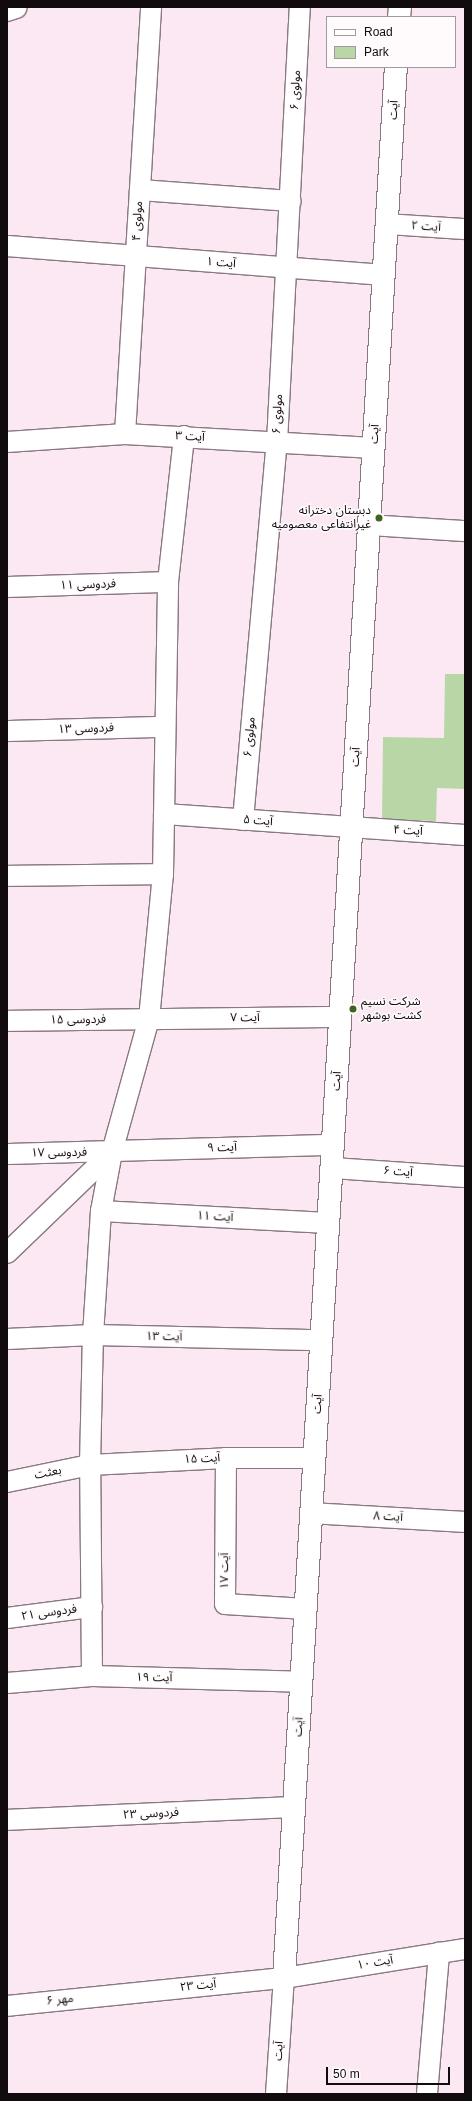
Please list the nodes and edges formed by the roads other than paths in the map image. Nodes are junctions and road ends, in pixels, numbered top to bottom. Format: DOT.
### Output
graph roads {
  1 [pos="16,7"];
  2 [pos="151,7"];
  3 [pos="300,7"];
  4 [pos="7,10"];
  5 [pos="396,68"];
  6 [pos="140,190"];
  7 [pos="291,201"];
  8 [pos="387,224"];
  9 [pos="465,229"];
  10 [pos="7,246"];
  11 [pos="136,256"];
  12 [pos="287,268"];
  13 [pos="384,275"];
  14 [pos="125,434"];
  15 [pos="184,436"];
  16 [pos="7,442"];
  17 [pos="277,442"];
  18 [pos="374,448"];
  19 [pos="369,525"];
  20 [pos="465,531"];
  21 [pos="168,582"];
  22 [pos="7,587"];
  23 [pos="165,726"];
  24 [pos="7,731"];
  25 [pos="164,814"];
  26 [pos="242,820"];
  27 [pos="352,828"];
  28 [pos="465,835"];
  29 [pos="163,874"];
  30 [pos="7,876"];
  31 [pos="340,1017"];
  32 [pos="149,1019"];
  33 [pos="7,1021"];
  34 [pos="333,1145"];
  35 [pos="112,1152"];
  36 [pos="7,1154"];
  37 [pos="332,1168"];
  38 [pos="465,1177"];
  39 [pos="101,1211"];
  40 [pos="328,1222"];
  41 [pos="7,1253"];
  42 [pos="93,1335"];
  43 [pos="7,1339"];
  44 [pos="321,1340"];
  45 [pos="226,1458"];
  46 [pos="314,1458"];
  47 [pos="90,1465"];
  48 [pos="7,1482"];
  49 [pos="311,1513"];
  50 [pos="465,1522"];
  51 [pos="92,1607"];
  52 [pos="306,1609"];
  53 [pos="7,1618"];
  54 [pos="92,1676"];
  55 [pos="301,1682"];
  56 [pos="7,1683"];
  57 [pos="294,1807"];
  58 [pos="7,1820"];
  59 [pos="465,1949"];
  60 [pos="439,1953"];
  61 [pos="284,1978"];
  62 [pos="112,1995"];
  63 [pos="7,2006"];
  64 [pos="276,2094"];
  65 [pos="427,2094"];
  1 -- 4 [label="street"];
  2 -- 6 [label="street, مولوی ۴"];
  3 -- 7 [label="street, مولوی ۶"];
  5 -- 8 [label="street, آیت"];
  6 -- 7 [label="street"];
  6 -- 11 [label="street, مولوی ۴"];
  7 -- 12 [label="street, مولوی ۶"];
  8 -- 9 [label="street, آیت ۲"];
  8 -- 13 [label="street, آیت"];
  10 -- 11 [label="street, آیت ۱"];
  11 -- 12 [label="street, آیت ۱"];
  11 -- 14 [label="street, مولوی ۴"];
  12 -- 13 [label="street, آیت ۱"];
  12 -- 17 [label="street, مولوی ۶"];
  13 -- 18 [label="street, آیت"];
  14 -- 15 [label="street, آیت ۳"];
  14 -- 16 [label="street, آیت ۳"];
  15 -- 17 [label="street, آیت ۳"];
  15 -- 21 [label="street"];
  17 -- 18 [label="street, آیت ۳"];
  17 -- 26 [label="street, مولوی ۶"];
  18 -- 19 [label="street, آیت"];
  19 -- 20 [label="street"];
  19 -- 27 [label="street, آیت"];
  21 -- 22 [label="street, فردوسی ۱۱"];
  21 -- 23 [label="street"];
  23 -- 24 [label="street, فردوسی ۱۳"];
  23 -- 25 [label="street"];
  25 -- 26 [label="street, آیت ۵"];
  25 -- 29 [label="street"];
  26 -- 27 [label="street, آیت ۵"];
  27 -- 28 [label="street, آیت ۴"];
  27 -- 31 [label="street, آیت"];
  29 -- 30 [label="street"];
  29 -- 32 [label="street"];
  31 -- 32 [label="street, آیت ۷"];
  31 -- 34 [label="street, آیت"];
  32 -- 33 [label="street, فردوسی ۱۵"];
  32 -- 35 [label="street"];
  34 -- 35 [label="street, آیت ۹"];
  34 -- 37 [label="street, آیت"];
  35 -- 36 [label="street, فردوسی ۱۷"];
  35 -- 39 [label="street"];
  35 -- 41 [label="street"];
  37 -- 38 [label="street, آیت ۶"];
  37 -- 40 [label="street, آیت"];
  39 -- 40 [label="street, آیت ۱۱"];
  39 -- 42 [label="street"];
  40 -- 44 [label="street, آیت"];
  42 -- 43 [label="street, آیت ۱۳"];
  42 -- 44 [label="street, آیت ۱۳"];
  42 -- 47 [label="street"];
  44 -- 46 [label="street, آیت"];
  45 -- 46 [label="street, آیت ۱۵"];
  45 -- 47 [label="street, آیت ۱۵"];
  45 -- 52 [label="street, آیت ۱۷"];
  46 -- 49 [label="street, آیت"];
  47 -- 48 [label="street, بعثت"];
  47 -- 51 [label="street"];
  49 -- 50 [label="street, آیت ۸"];
  49 -- 52 [label="street, آیت"];
  51 -- 53 [label="street, فردوسی ۲۱"];
  51 -- 54 [label="street"];
  52 -- 55 [label="street, آیت"];
  54 -- 55 [label="street, آیت ۱۹"];
  54 -- 56 [label="street, آیت ۱۹"];
  55 -- 57 [label="street, آیت"];
  57 -- 58 [label="street, فردوسی ۲۳"];
  57 -- 61 [label="street, آیت"];
  59 -- 60 [label="street, آیت ۱۰"];
  60 -- 61 [label="street, آیت ۱۰"];
  60 -- 65 [label="street"];
  61 -- 62 [label="street, آیت ۲۳"];
  61 -- 64 [label="street, آیت"];
  62 -- 63 [label="street, مهر ۶"];
}
